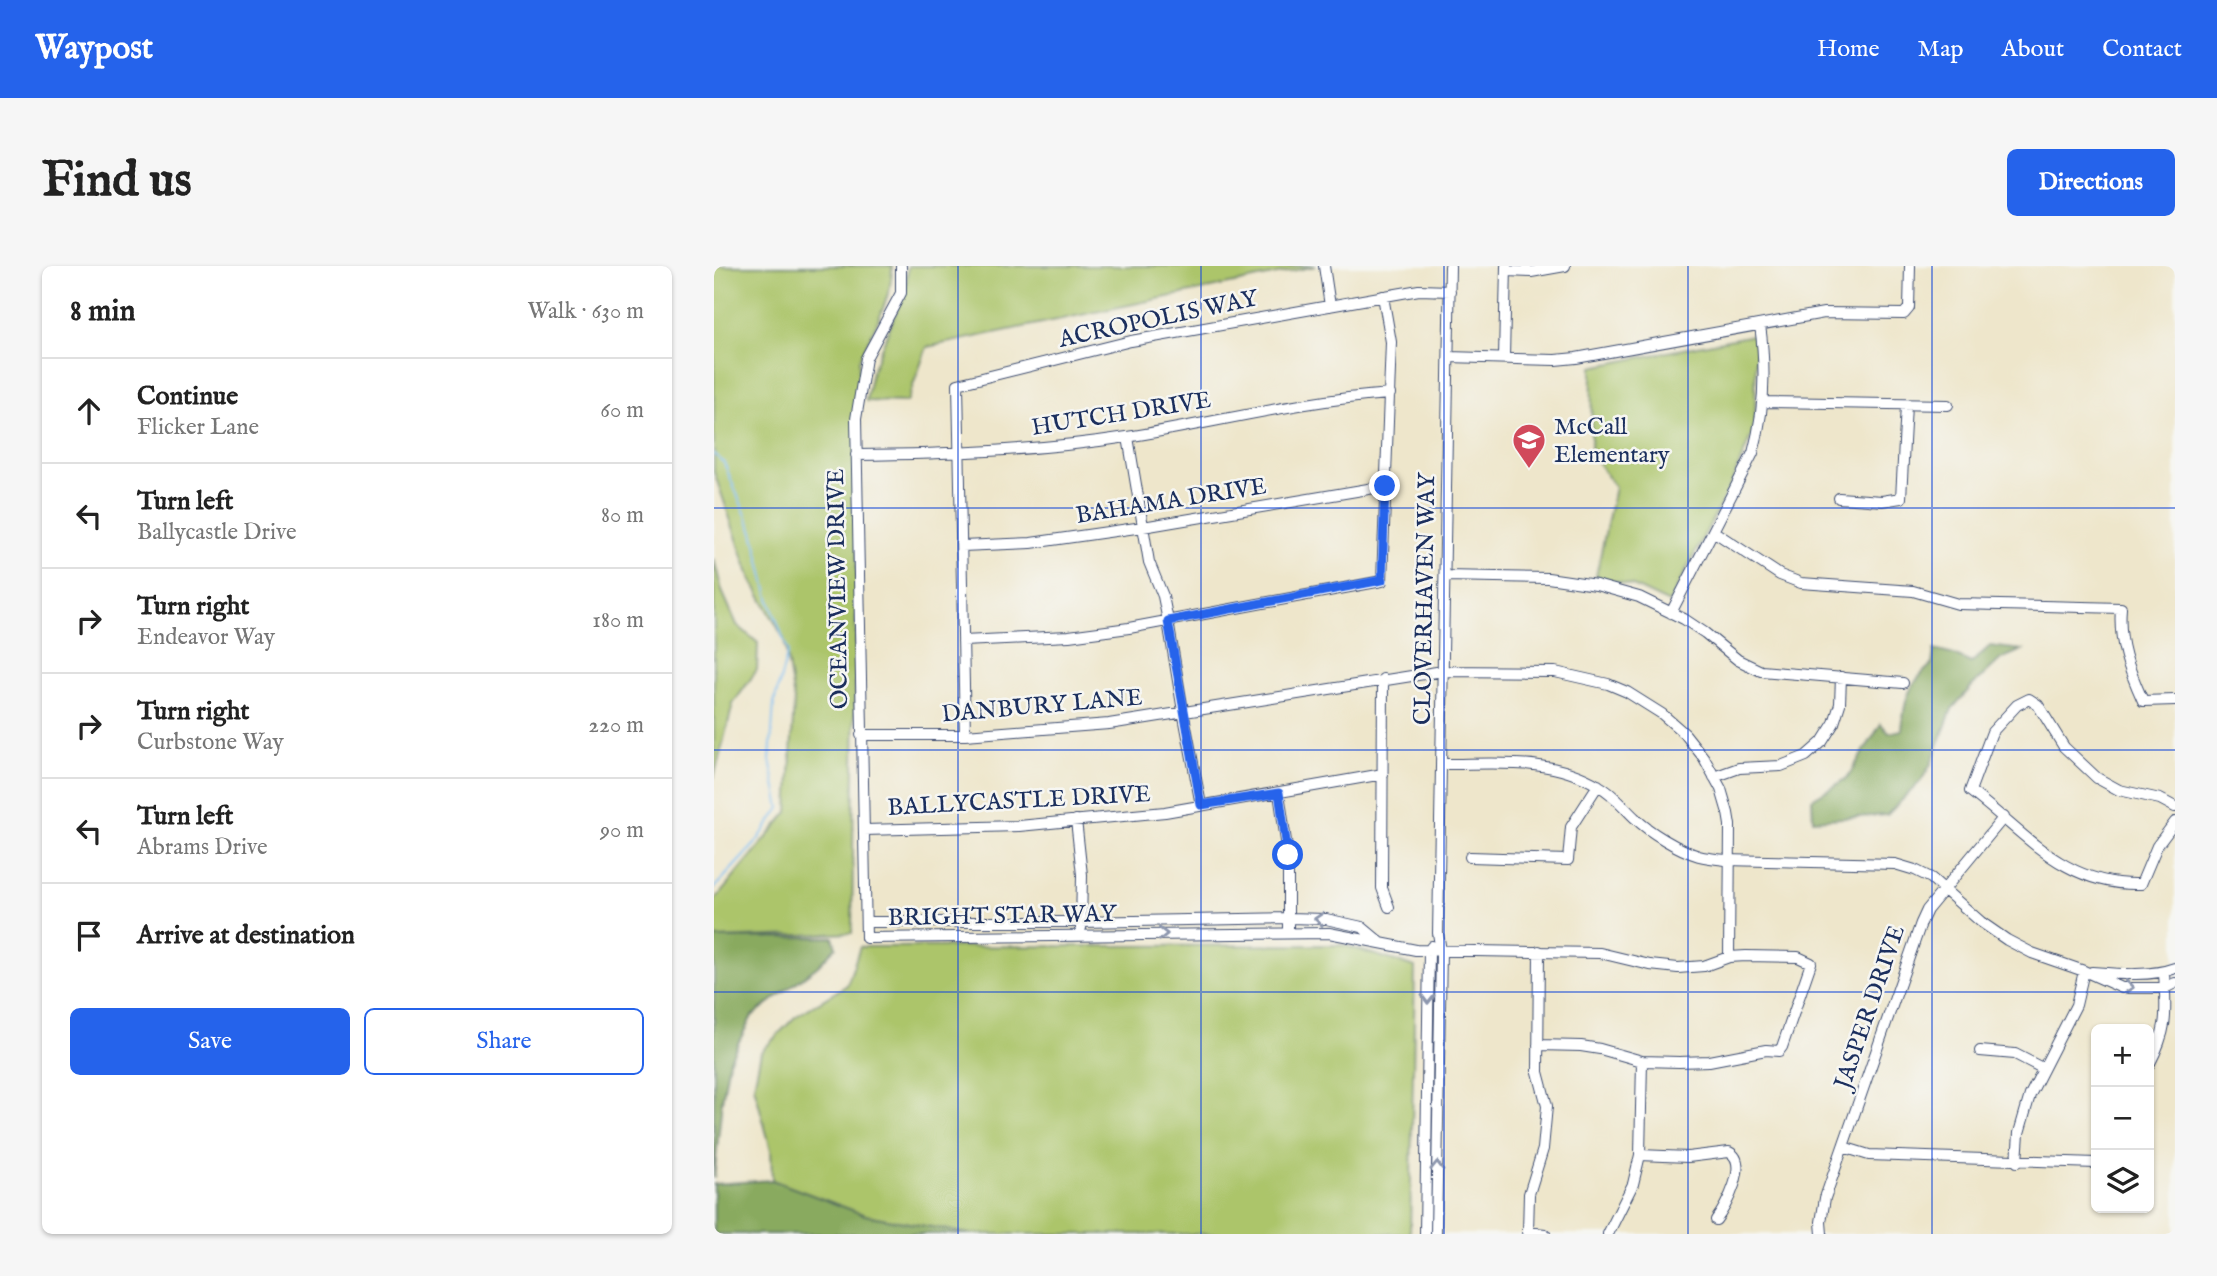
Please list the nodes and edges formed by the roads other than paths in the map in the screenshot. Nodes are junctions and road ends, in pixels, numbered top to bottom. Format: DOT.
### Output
graph roads {
  1 [pos="901,266"];
  2 [pos="1324,266"];
  3 [pos="1450,266"];
  4 [pos="1565,266"];
  5 [pos="1910,266"];
  6 [pos="1506,269"];
  7 [pos="1450,291"];
  8 [pos="1383,296"];
  9 [pos="1330,306"];
  10 [pos="1760,325"];
  11 [pos="1449,357"];
  12 [pos="1504,358"];
  13 [pos="1390,394"];
  14 [pos="1763,402"];
  15 [pos="1906,405"];
  16 [pos="1948,405"];
  17 [pos="1128,437"];
  18 [pos="959,453"];
  19 [pos="856,455"];
  20 [pos="1385,486"];
  21 [pos="1839,498"];
  22 [pos="1143,527"];
  23 [pos="1713,531"];
  24 [pos="962,546"];
  25 [pos="1445,576"];
  26 [pos="1671,613"];
  27 [pos="1168,621"];
  28 [pos="963,641"];
  29 [pos="1443,671"];
  30 [pos="1841,677"];
  31 [pos="1383,679"];
  32 [pos="1903,683"];
  33 [pos="2175,700"];
  34 [pos="1183,711"];
  35 [pos="861,735"];
  36 [pos="965,735"];
  37 [pos="1443,764"];
  38 [pos="1383,774"];
  39 [pos="1714,777"];
  40 [pos="1598,785"];
  41 [pos="1279,793"];
  42 [pos="1201,805"];
  43 [pos="2175,807"];
  44 [pos="2004,817"];
  45 [pos="1076,820"];
  46 [pos="2175,822"];
  47 [pos="864,830"];
  48 [pos="1470,857"];
  49 [pos="1728,860"];
  50 [pos="1945,889"];
  51 [pos="1390,907"];
  52 [pos="1289,918"];
  53 [pos="866,922"];
  54 [pos="1081,922"];
  55 [pos="1288,933"];
  56 [pos="1438,933"];
  57 [pos="1081,935"];
  58 [pos="1381,942"];
  59 [pos="1429,950"];
  60 [pos="1441,951"];
  61 [pos="1539,951"];
  62 [pos="1729,957"];
  63 [pos="2175,968"];
  64 [pos="2084,971"];
  65 [pos="2164,972"];
  66 [pos="2175,983"];
  67 [pos="2165,988"];
  68 [pos="1538,1045"];
  69 [pos="1980,1051"];
  70 [pos="2154,1056"];
  71 [pos="1642,1060"];
  72 [pos="2042,1068"];
  73 [pos="1843,1147"];
  74 [pos="1640,1155"];
  75 [pos="2017,1162"];
  76 [pos="2091,1163"];
  77 [pos="1716,1220"];
  78 [pos="1425,1234"];
  79 [pos="1436,1234"];
  80 [pos="1545,1234"];
  81 [pos="1608,1234"];
  82 [pos="1822,1234"];
  1 -- 19 [label="street, OCEANVIEW DRIVE"];
  2 -- 9 [label="street"];
  3 -- 7 [label="street, CLOVERHAVEN WAY"];
  4 -- 6 [label="street"];
  5 -- 10 [label="street"];
  6 -- 12 [label="street"];
  7 -- 8 [label="street, ACROPOLIS WAY"];
  7 -- 11 [label="street, CLOVERHAVEN WAY"];
  8 -- 9 [label="street, ACROPOLIS WAY"];
  8 -- 13 [label="street"];
  9 -- 18 [label="street, ACROPOLIS WAY"];
  10 -- 12 [label="street"];
  10 -- 14 [label="street"];
  11 -- 12 [label="street"];
  11 -- 25 [label="street, CLOVERHAVEN WAY"];
  13 -- 17 [label="street, HUTCH DRIVE"];
  13 -- 20 [label="street"];
  14 -- 15 [label="street"];
  14 -- 23 [label="street"];
  15 -- 16 [label="street"];
  15 -- 21 [label="street"];
  17 -- 18 [label="street, HUTCH DRIVE"];
  17 -- 22 [label="street"];
  18 -- 19 [label="street, HUTCH DRIVE"];
  18 -- 24 [label="street"];
  19 -- 35 [label="street, OCEANVIEW DRIVE"];
  20 -- 22 [label="street, BAHAMA DRIVE"];
  20 -- 27 [label="street"];
  22 -- 24 [label="street, BAHAMA DRIVE"];
  22 -- 27 [label="street"];
  23 -- 26 [label="street"];
  23 -- 33 [label="street"];
  24 -- 28 [label="street"];
  25 -- 26 [label="street"];
  25 -- 29 [label="street, CLOVERHAVEN WAY"];
  26 -- 30 [label="street"];
  27 -- 28 [label="street"];
  27 -- 34 [label="street"];
  28 -- 36 [label="street"];
  29 -- 31 [label="street, DANBURY LANE"];
  29 -- 37 [label="street, CLOVERHAVEN WAY"];
  29 -- 39 [label="street, DANBURY LANE"];
  30 -- 32 [label="street"];
  30 -- 39 [label="street"];
  31 -- 34 [label="street, DANBURY LANE"];
  31 -- 38 [label="street"];
  34 -- 36 [label="street, DANBURY LANE"];
  34 -- 42 [label="street"];
  35 -- 36 [label="street, DANBURY LANE"];
  35 -- 47 [label="street, OCEANVIEW DRIVE"];
  37 -- 40 [label="street"];
  37 -- 56 [label="street, CLOVERHAVEN WAY"];
  38 -- 41 [label="street, BALLYCASTLE DRIVE"];
  38 -- 51 [label="street"];
  39 -- 49 [label="street, DANBURY LANE"];
  40 -- 48 [label="street"];
  40 -- 49 [label="street"];
  41 -- 42 [label="street, BALLYCASTLE DRIVE"];
  41 -- 52 [label="street"];
  42 -- 45 [label="street, BALLYCASTLE DRIVE"];
  43 -- 44 [label="street"];
  44 -- 46 [label="street"];
  44 -- 50 [label="street, JASPER DRIVE"];
  45 -- 47 [label="street, BALLYCASTLE DRIVE"];
  45 -- 54 [label="street"];
  47 -- 53 [label="street, OCEANVIEW DRIVE"];
  49 -- 50 [label="street"];
  49 -- 62 [label="street, DANBURY LANE"];
  50 -- 64 [label="street"];
  50 -- 73 [label="street, JASPER DRIVE"];
  52 -- 54 [label="street, BRIGHT STAR WAY"];
  52 -- 55 [label="street"];
  58 -- 52 [label="street, BRIGHT STAR WAY, one-way"];
  53 -- 54 [label="street, BRIGHT STAR WAY"];
  53 -- 57 [label="street, BRIGHT STAR WAY"];
  54 -- 57 [label="street"];
  57 -- 55 [label="street, BRIGHT STAR WAY, one-way"];
  55 -- 58 [label="street, BRIGHT STAR WAY"];
  56 -- 59 [label="street, CLOVERHAVEN WAY"];
  56 -- 60 [label="street, CLOVERHAVEN WAY"];
  58 -- 59 [label="street, BRIGHT STAR WAY"];
  59 -- 60 [label="street, BRIGHT STAR WAY"];
  59 -- 78 [label="street, CLOVERHAVEN WAY, one-way"];
  60 -- 61 [label="street, BRIGHT STAR WAY"];
  79 -- 60 [label="street, CLOVERHAVEN WAY, one-way"];
  61 -- 62 [label="street, BRIGHT STAR WAY"];
  61 -- 68 [label="street"];
  62 -- 71 [label="street, BRIGHT STAR WAY"];
  63 -- 65 [label="street"];
  64 -- 65 [label="street"];
  64 -- 67 [label="street, one-way"];
  64 -- 72 [label="street"];
  65 -- 67 [label="street"];
  66 -- 67 [label="street"];
  67 -- 70 [label="street"];
  68 -- 71 [label="street"];
  68 -- 80 [label="street"];
  69 -- 72 [label="street"];
  71 -- 74 [label="street"];
  72 -- 75 [label="street"];
  73 -- 75 [label="street"];
  73 -- 82 [label="street, JASPER DRIVE"];
  74 -- 77 [label="street"];
  74 -- 81 [label="street"];
  75 -- 76 [label="street"];
}
